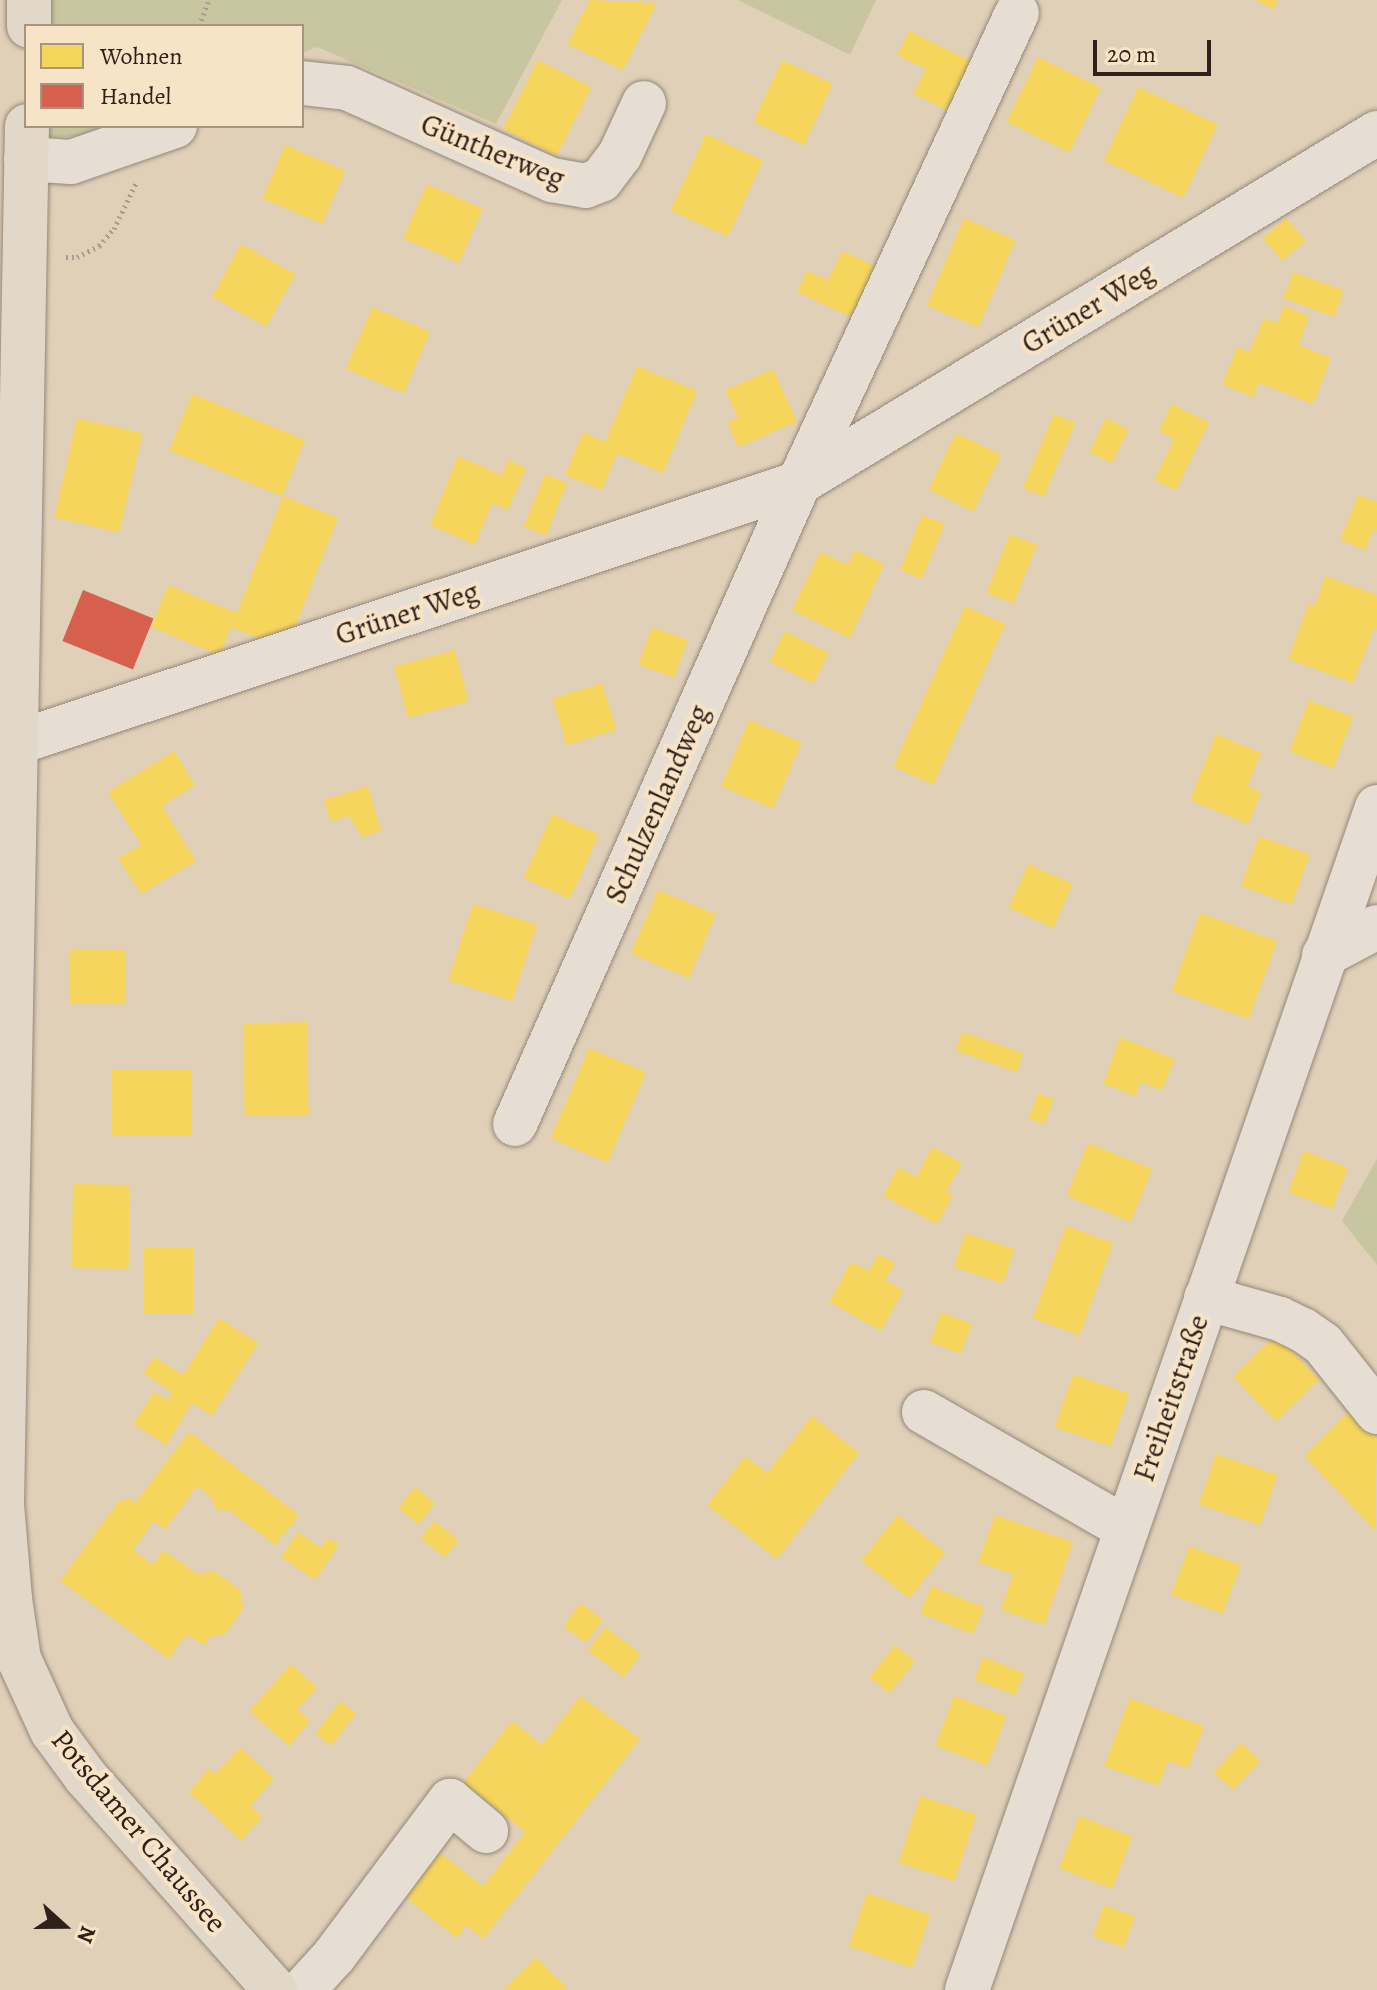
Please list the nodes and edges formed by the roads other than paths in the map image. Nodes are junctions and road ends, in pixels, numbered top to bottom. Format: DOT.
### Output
graph roads {
  1 [pos="29,0"];
  2 [pos="1017,13"];
  3 [pos="29,24"];
  4 [pos="304,83"];
  5 [pos="644,103"];
  6 [pos="165,129"];
  7 [pos="1377,133"];
  8 [pos="26,143"];
  9 [pos="799,483"];
  10 [pos="9,618"];
  11 [pos="8,762"];
  12 [pos="1377,807"];
  13 [pos="1377,927"];
  14 [pos="1324,955"];
  15 [pos="515,1124"];
  16 [pos="1206,1298"];
  17 [pos="924,1412"];
  18 [pos="1377,1412"];
  19 [pos="1126,1528"];
  20 [pos="9,1659"];
  21 [pos="486,1831"];
  22 [pos="275,1990"];
  23 [pos="303,1990"];
  24 [pos="967,1990"];
  1 -- 3 [label="main road"];
  2 -- 9 [label="street"];
  4 -- 5 [label="street, Güntherweg"];
  6 -- 8 [label="street"];
  7 -- 9 [label="street, Grüner Weg"];
  8 -- 10 [label="main road, Potsdamer Chaussee"];
  9 -- 11 [label="street, Grüner Weg"];
  9 -- 15 [label="street, Schulzenlandweg"];
  10 -- 11 [label="main road, Potsdamer Chaussee"];
  11 -- 20 [label="main road, Potsdamer Chaussee"];
  12 -- 14 [label="street, Freiheitstraße"];
  13 -- 14 [label="street"];
  14 -- 16 [label="street, Freiheitstraße"];
  16 -- 18 [label="street"];
  16 -- 19 [label="street, Freiheitstraße"];
  17 -- 19 [label="street"];
  19 -- 24 [label="street, Freiheitstraße"];
  20 -- 22 [label="main road, Potsdamer Chaussee"];
  21 -- 23 [label="street"];
}
